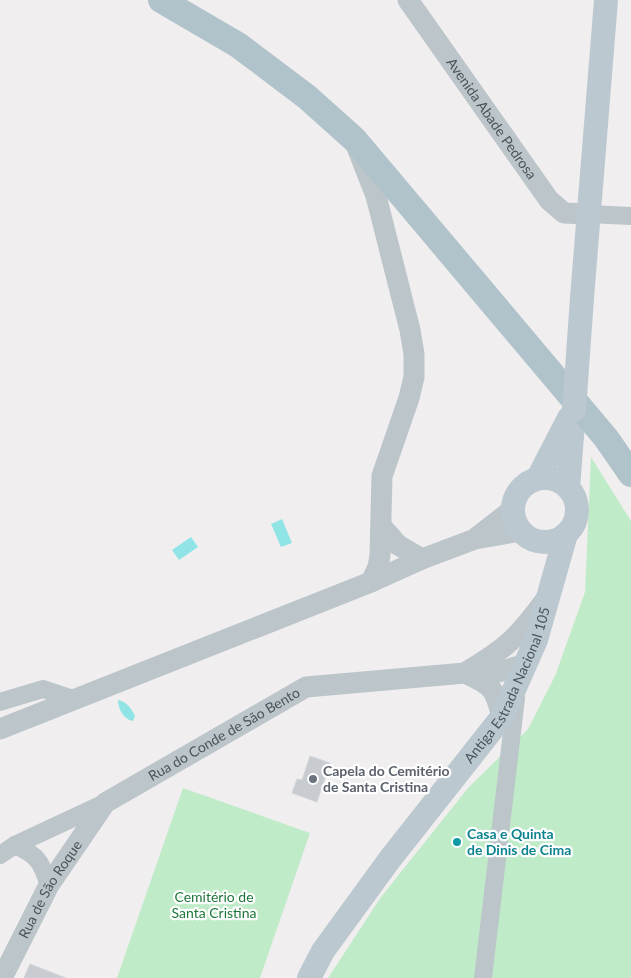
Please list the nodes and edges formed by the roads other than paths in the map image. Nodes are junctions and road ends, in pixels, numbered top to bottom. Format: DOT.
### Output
graph roads {
  1 [pos="161,0"];
  2 [pos="408,0"];
  3 [pos="606,0"];
  4 [pos="355,140"];
  5 [pos="588,214"];
  6 [pos="631,216"];
  7 [pos="562,452"];
  8 [pos="631,474"];
  9 [pos="538,478"];
  10 [pos="568,488"];
  11 [pos="523,527"];
  12 [pos="382,528"];
  13 [pos="566,534"];
  14 [pos="422,559"];
  15 [pos="370,582"];
  16 [pos="550,588"];
  17 [pos="495,656"];
  18 [pos="465,673"];
  19 [pos="522,673"];
  20 [pos="73,699"];
  21 [pos="0,702"];
  22 [pos="502,717"];
  23 [pos="0,729"];
  24 [pos="105,803"];
  25 [pos="7,850"];
  26 [pos="49,885"];
  27 [pos="2,978"];
  28 [pos="309,978"];
  29 [pos="483,978"];
  1 -- 4 [label="main road"];
  2 -- 5 [label="street, Avenida Abade Pedrosa"];
  3 -- 5 [label="main road"];
  4 -- 8 [label="main road"];
  4 -- 12 [label="street"];
  5 -- 6 [label="street"];
  5 -- 7 [label="main road, bridge"];
  7 -- 9 [label="main road"];
  7 -- 10 [label="main road"];
  9 -- 10 [label="main road"];
  9 -- 11 [label="main road"];
  10 -- 13 [label="main road"];
  11 -- 13 [label="main road"];
  11 -- 14 [label="street"];
  11 -- 16 [label="main road"];
  12 -- 14 [label="street"];
  12 -- 15 [label="street"];
  13 -- 16 [label="main road, Antiga Estrada Nacional 105"];
  14 -- 15 [label="street"];
  15 -- 20 [label="street"];
  16 -- 17 [label="street"];
  16 -- 19 [label="main road, Antiga Estrada Nacional 105"];
  17 -- 18 [label="street"];
  17 -- 19 [label="street"];
  18 -- 19 [label="street, Rua do Conde de São Bento"];
  18 -- 22 [label="street"];
  18 -- 24 [label="street, Rua do Conde de São Bento"];
  19 -- 22 [label="main road, Antiga Estrada Nacional 105"];
  19 -- 29 [label="street"];
  20 -- 21 [label="street"];
  20 -- 23 [label="street"];
  22 -- 28 [label="main road, Antiga Estrada Nacional 105"];
  24 -- 25 [label="street, Rua do Conde de São Bento"];
  24 -- 26 [label="street, Rua de São Roque"];
  25 -- 26 [label="street"];
  26 -- 27 [label="street, Rua de São Roque"];
}
